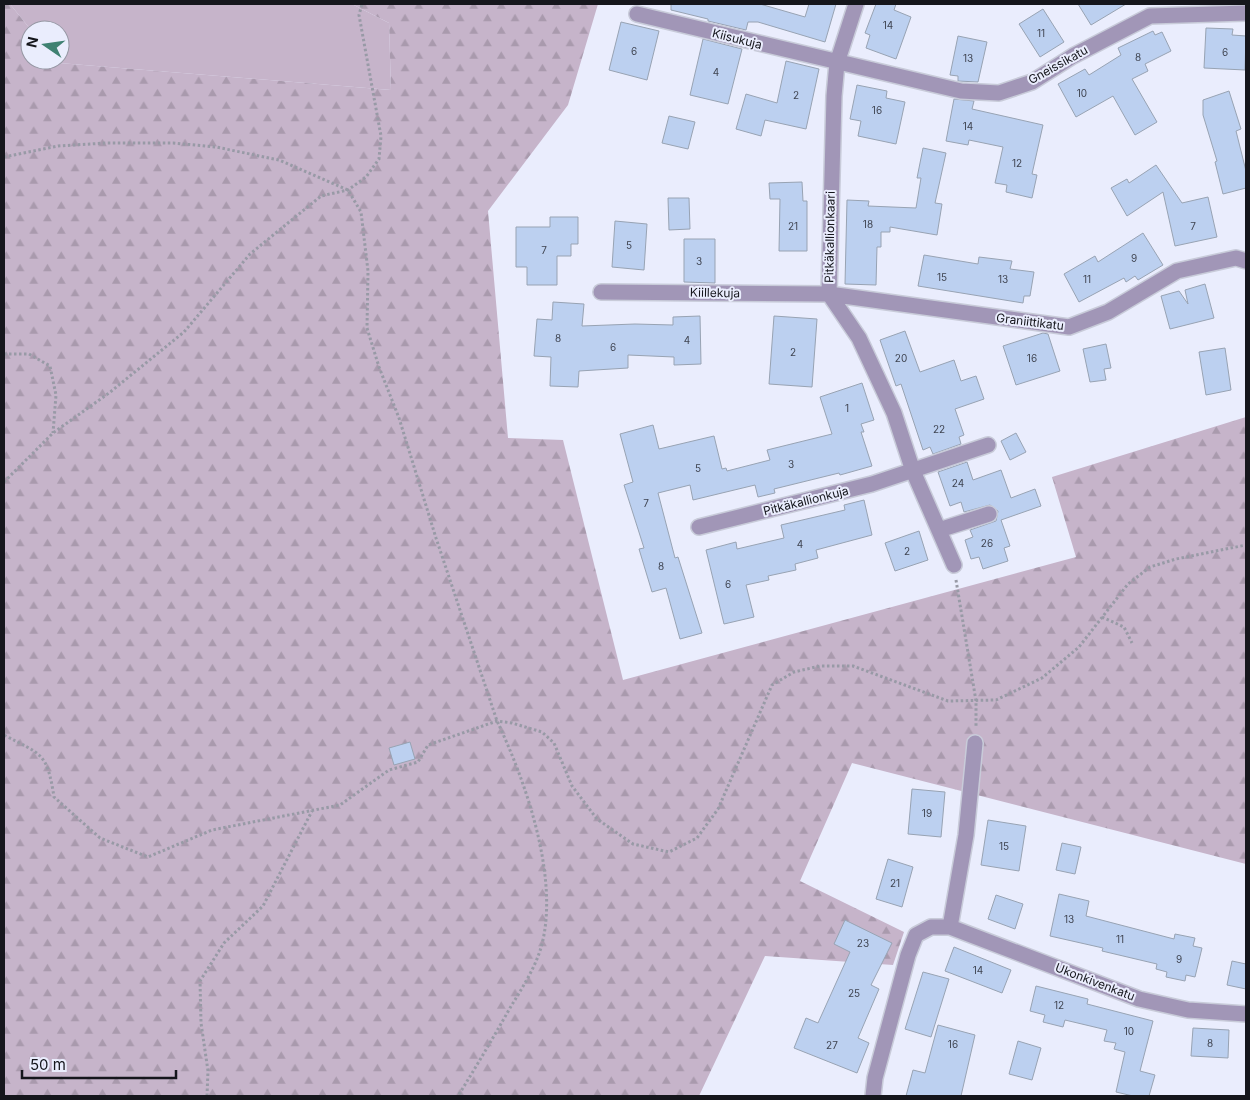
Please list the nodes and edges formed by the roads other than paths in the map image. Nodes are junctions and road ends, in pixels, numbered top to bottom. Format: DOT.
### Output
graph roads {
  1 [pos="856,4"];
  2 [pos="1246,13"];
  3 [pos="638,14"];
  4 [pos="837,63"];
  5 [pos="1246,261"];
  6 [pos="601,292"];
  7 [pos="829,294"];
  8 [pos="988,445"];
  9 [pos="913,471"];
  10 [pos="989,514"];
  11 [pos="699,527"];
  12 [pos="939,530"];
  13 [pos="954,565"];
  14 [pos="976,744"];
  15 [pos="950,927"];
  16 [pos="1246,1014"];
  17 [pos="873,1096"];
  1 -- 4 [label="street, Pitkäkallionkaari"];
  2 -- 4 [label="street, Gneissikatu"];
  3 -- 4 [label="street, Kiisukuja"];
  4 -- 7 [label="street, Pitkäkallionkaari"];
  5 -- 7 [label="street, Graniittikatu"];
  6 -- 7 [label="street, Kiillekuja"];
  7 -- 9 [label="street, Pitkäkallionkaari"];
  8 -- 9 [label="street, Pitkäkallionkuja"];
  9 -- 11 [label="street, Pitkäkallionkuja"];
  9 -- 12 [label="street, Pitkäkallionkaari"];
  10 -- 12 [label="street"];
  12 -- 13 [label="street, Pitkäkallionkaari"];
  14 -- 15 [label="street"];
  15 -- 16 [label="street, Ukonkivenkatu"];
  15 -- 17 [label="street, Ukonkivenkatu"];
}
